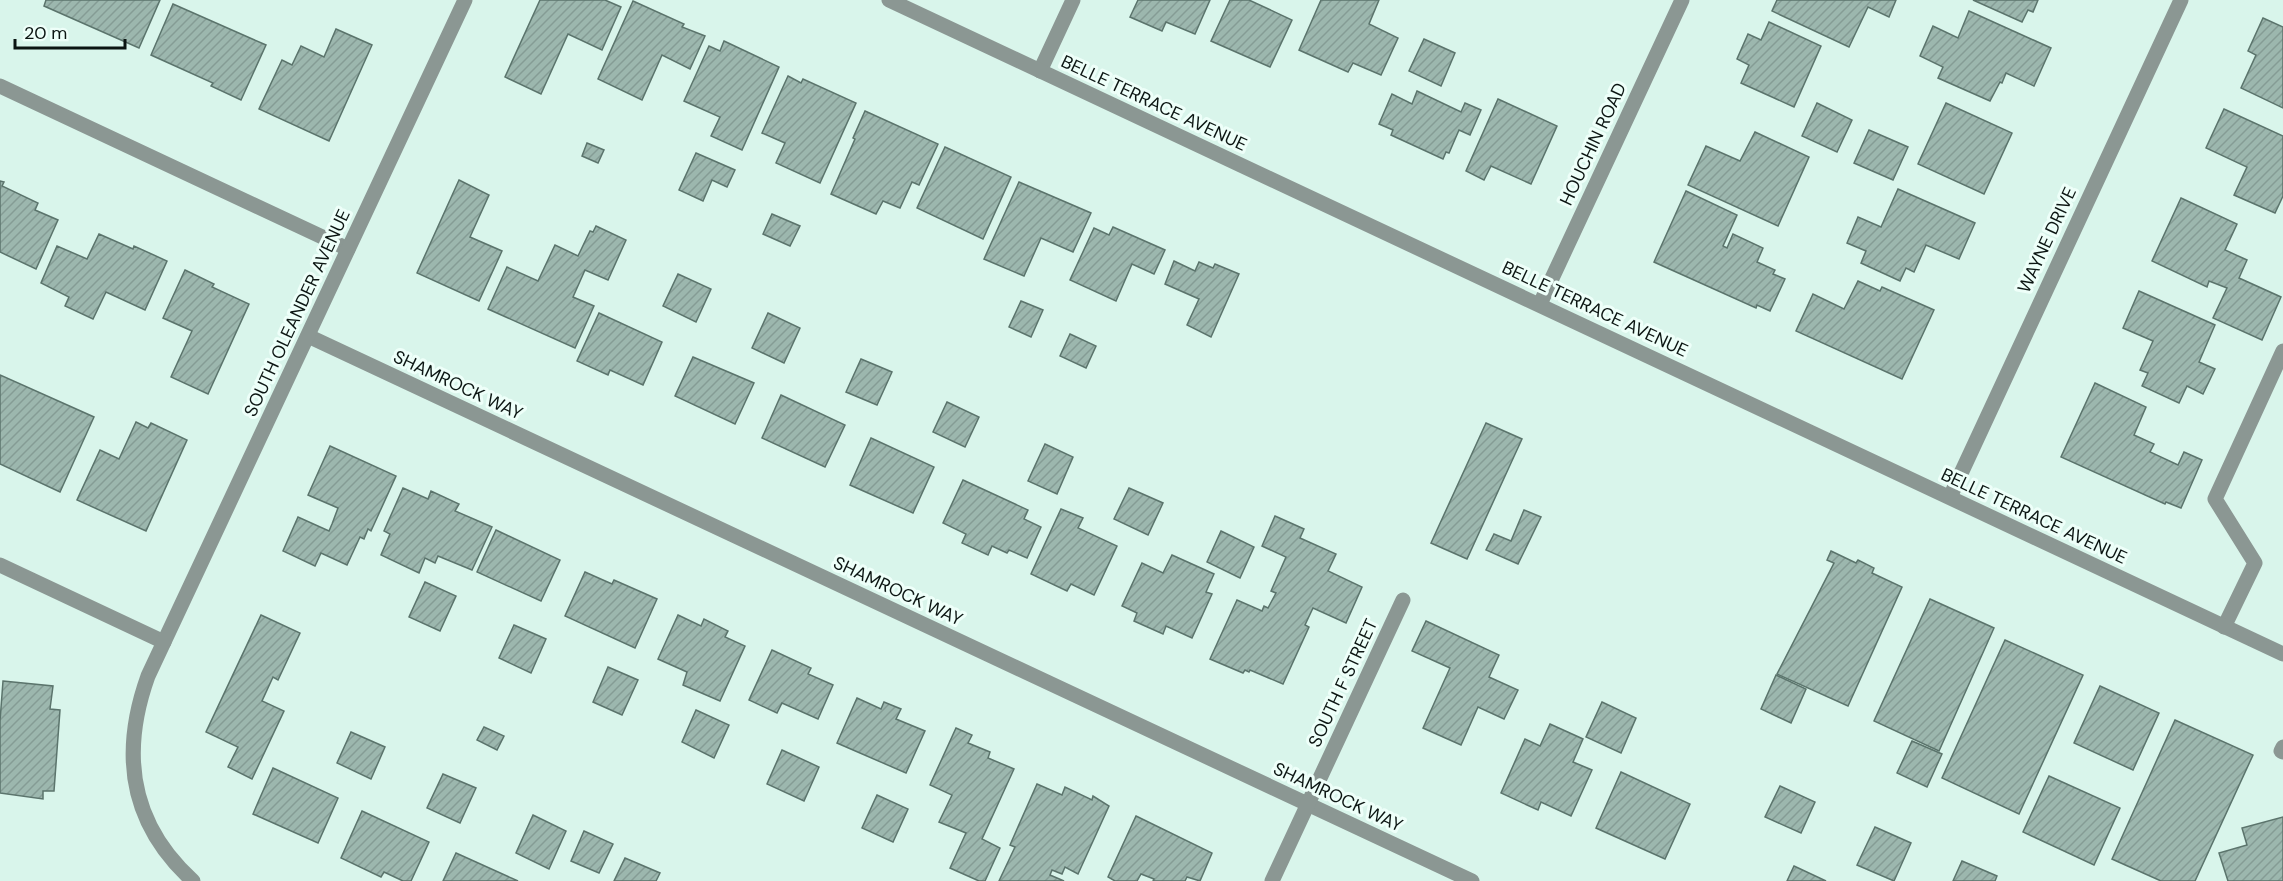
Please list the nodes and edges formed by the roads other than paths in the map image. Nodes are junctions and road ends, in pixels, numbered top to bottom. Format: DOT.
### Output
graph roads {
  1 [pos="465,0"];
  2 [pos="889,0"];
  3 [pos="1073,0"];
  4 [pos="1682,0"];
  5 [pos="2181,0"];
  6 [pos="1040,71"];
  7 [pos="0,86"];
  8 [pos="348,249"];
  9 [pos="1540,304"];
  10 [pos="308,336"];
  11 [pos="2283,351"];
  12 [pos="1950,497"];
  13 [pos="0,565"];
  14 [pos="1403,600"];
  15 [pos="2224,627"];
  16 [pos="164,642"];
  17 [pos="2283,654"];
  18 [pos="2283,747"];
  19 [pos="2283,752"];
  20 [pos="1308,804"];
  21 [pos="193,881"];
  22 [pos="1272,881"];
  23 [pos="1472,881"];
  1 -- 8 [label="street, SOUTH OLEANDER AVENUE"];
  2 -- 6 [label="street, BELLE TERRACE AVENUE"];
  3 -- 6 [label="street"];
  4 -- 9 [label="street, HOUCHIN ROAD"];
  5 -- 12 [label="street, WAYNE DRIVE"];
  6 -- 9 [label="street, BELLE TERRACE AVENUE"];
  7 -- 8 [label="street"];
  8 -- 10 [label="street, SOUTH OLEANDER AVENUE"];
  9 -- 12 [label="street, BELLE TERRACE AVENUE"];
  10 -- 16 [label="street, SOUTH OLEANDER AVENUE"];
  10 -- 20 [label="street, SHAMROCK WAY"];
  11 -- 15 [label="street"];
  12 -- 15 [label="street, BELLE TERRACE AVENUE"];
  13 -- 16 [label="street"];
  14 -- 20 [label="street, SOUTH F STREET"];
  15 -- 17 [label="street, BELLE TERRACE AVENUE"];
  16 -- 21 [label="street, SOUTH OLEANDER AVENUE"];
  18 -- 19 [label="street"];
  20 -- 22 [label="street, SOUTH F STREET"];
  20 -- 23 [label="street, SHAMROCK WAY"];
}
